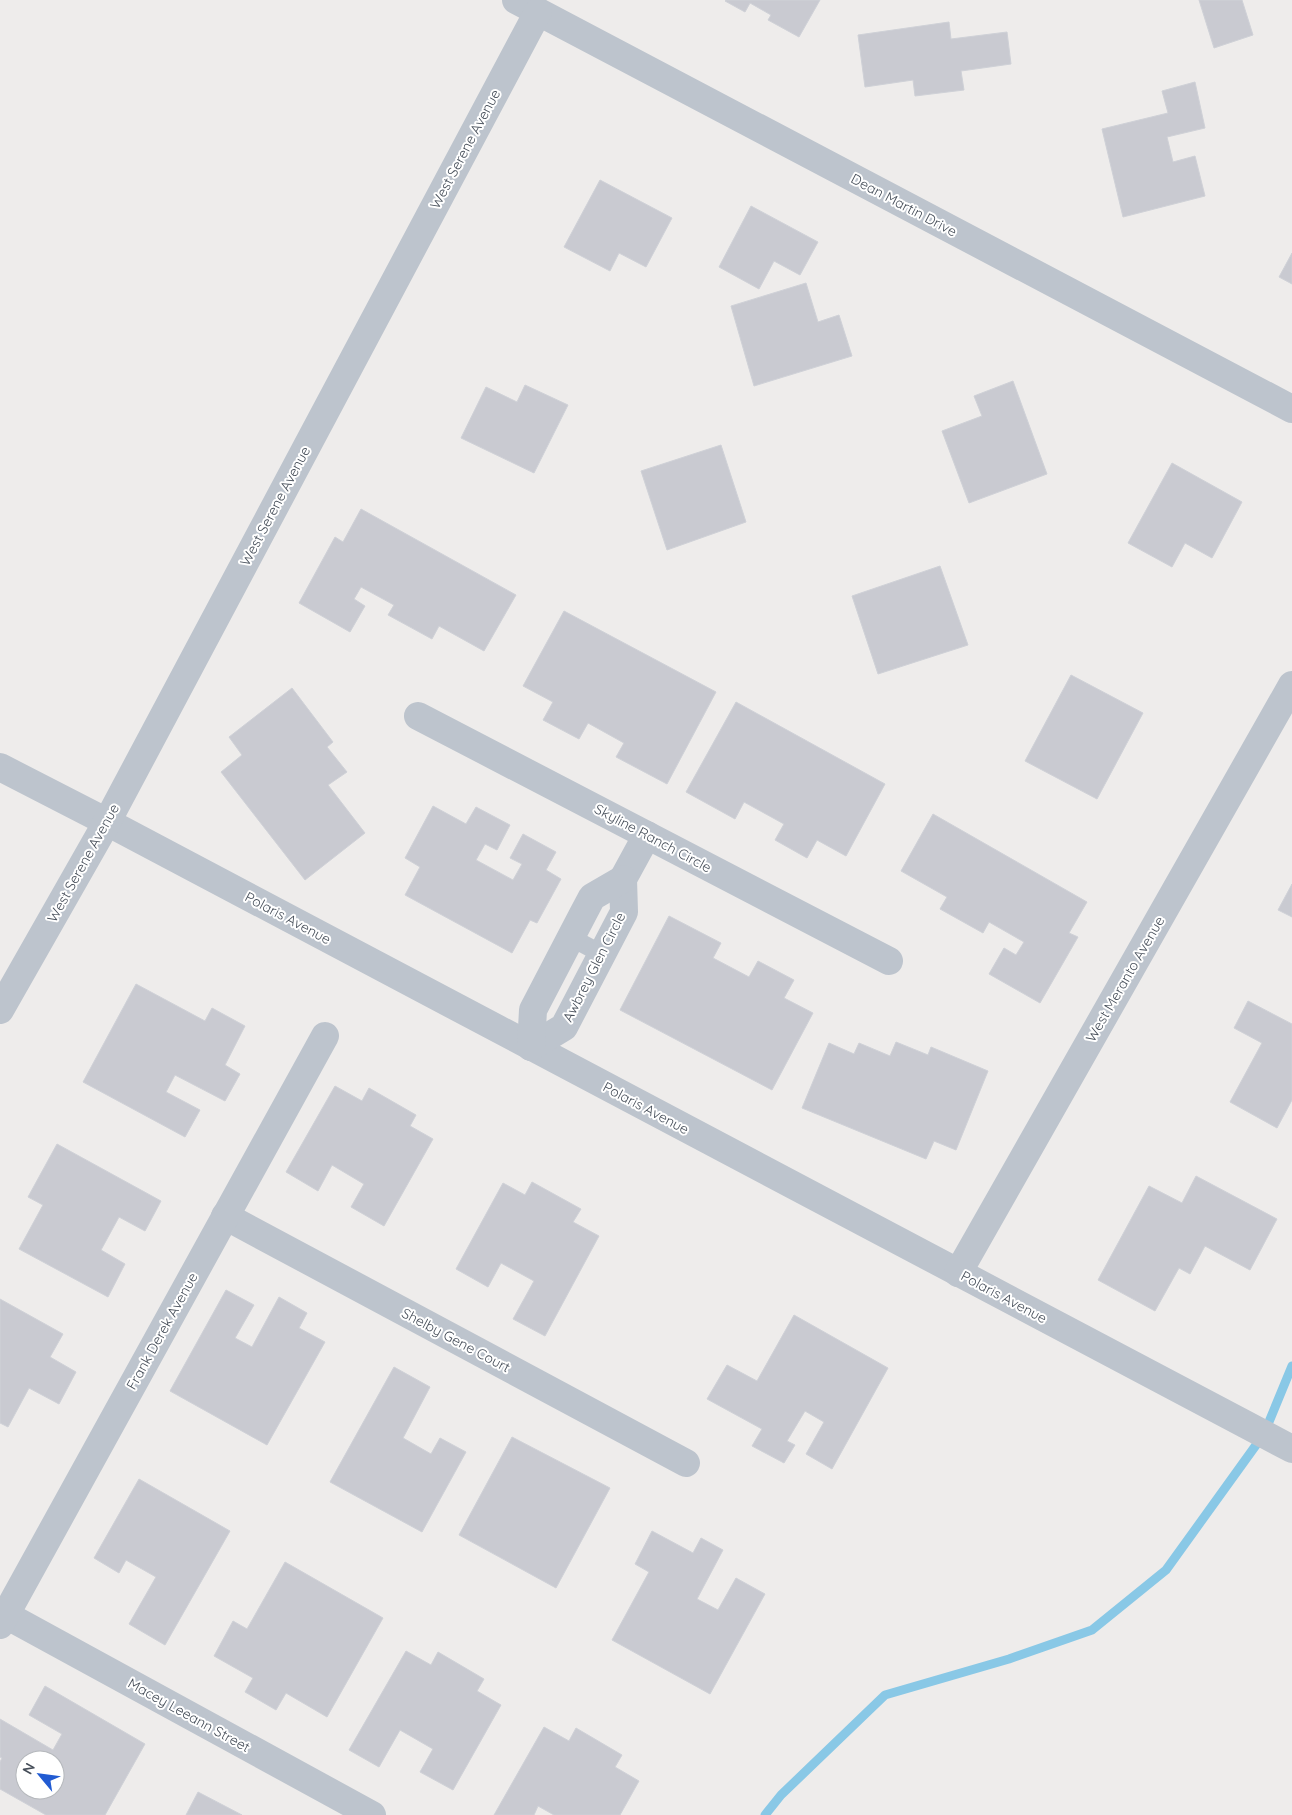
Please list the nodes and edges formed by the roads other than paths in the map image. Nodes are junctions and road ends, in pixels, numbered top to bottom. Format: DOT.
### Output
graph roads {
  1 [pos="532,4"];
  2 [pos="1292,409"];
  3 [pos="1292,685"];
  4 [pos="418,716"];
  5 [pos="0,767"];
  6 [pos="107,822"];
  7 [pos="647,835"];
  8 [pos="623,880"];
  9 [pos="570,937"];
  10 [pos="602,954"];
  11 [pos="888,961"];
  12 [pos="0,1010"];
  13 [pos="325,1036"];
  14 [pos="531,1047"];
  15 [pos="225,1216"];
  16 [pos="958,1273"];
  17 [pos="1292,1449"];
  18 [pos="686,1463"];
  19 [pos="3,1620"];
  20 [pos="372,1815"];
  1 -- 2 [label="street, Dean Martin Drive"];
  1 -- 6 [label="street, West Serene Avenue"];
  3 -- 16 [label="street, West Meranto Avenue"];
  4 -- 7 [label="street, Skyline Ranch Circle"];
  5 -- 6 [label="street, Polaris Avenue"];
  6 -- 12 [label="street, West Serene Avenue"];
  6 -- 14 [label="street, Polaris Avenue"];
  7 -- 8 [label="street, Awbrey Glen Circle"];
  7 -- 11 [label="street, Skyline Ranch Circle"];
  8 -- 9 [label="street"];
  8 -- 10 [label="street, Awbrey Glen Circle"];
  9 -- 10 [label="lane"];
  9 -- 14 [label="street"];
  10 -- 14 [label="street, Awbrey Glen Circle"];
  13 -- 15 [label="street, Frank Derek Avenue"];
  14 -- 16 [label="street, Polaris Avenue"];
  15 -- 18 [label="street, Shelby Gene Court"];
  15 -- 19 [label="street, Frank Derek Avenue"];
  16 -- 17 [label="street, Polaris Avenue"];
  19 -- 20 [label="street, Macey Leeann Street"];
}
